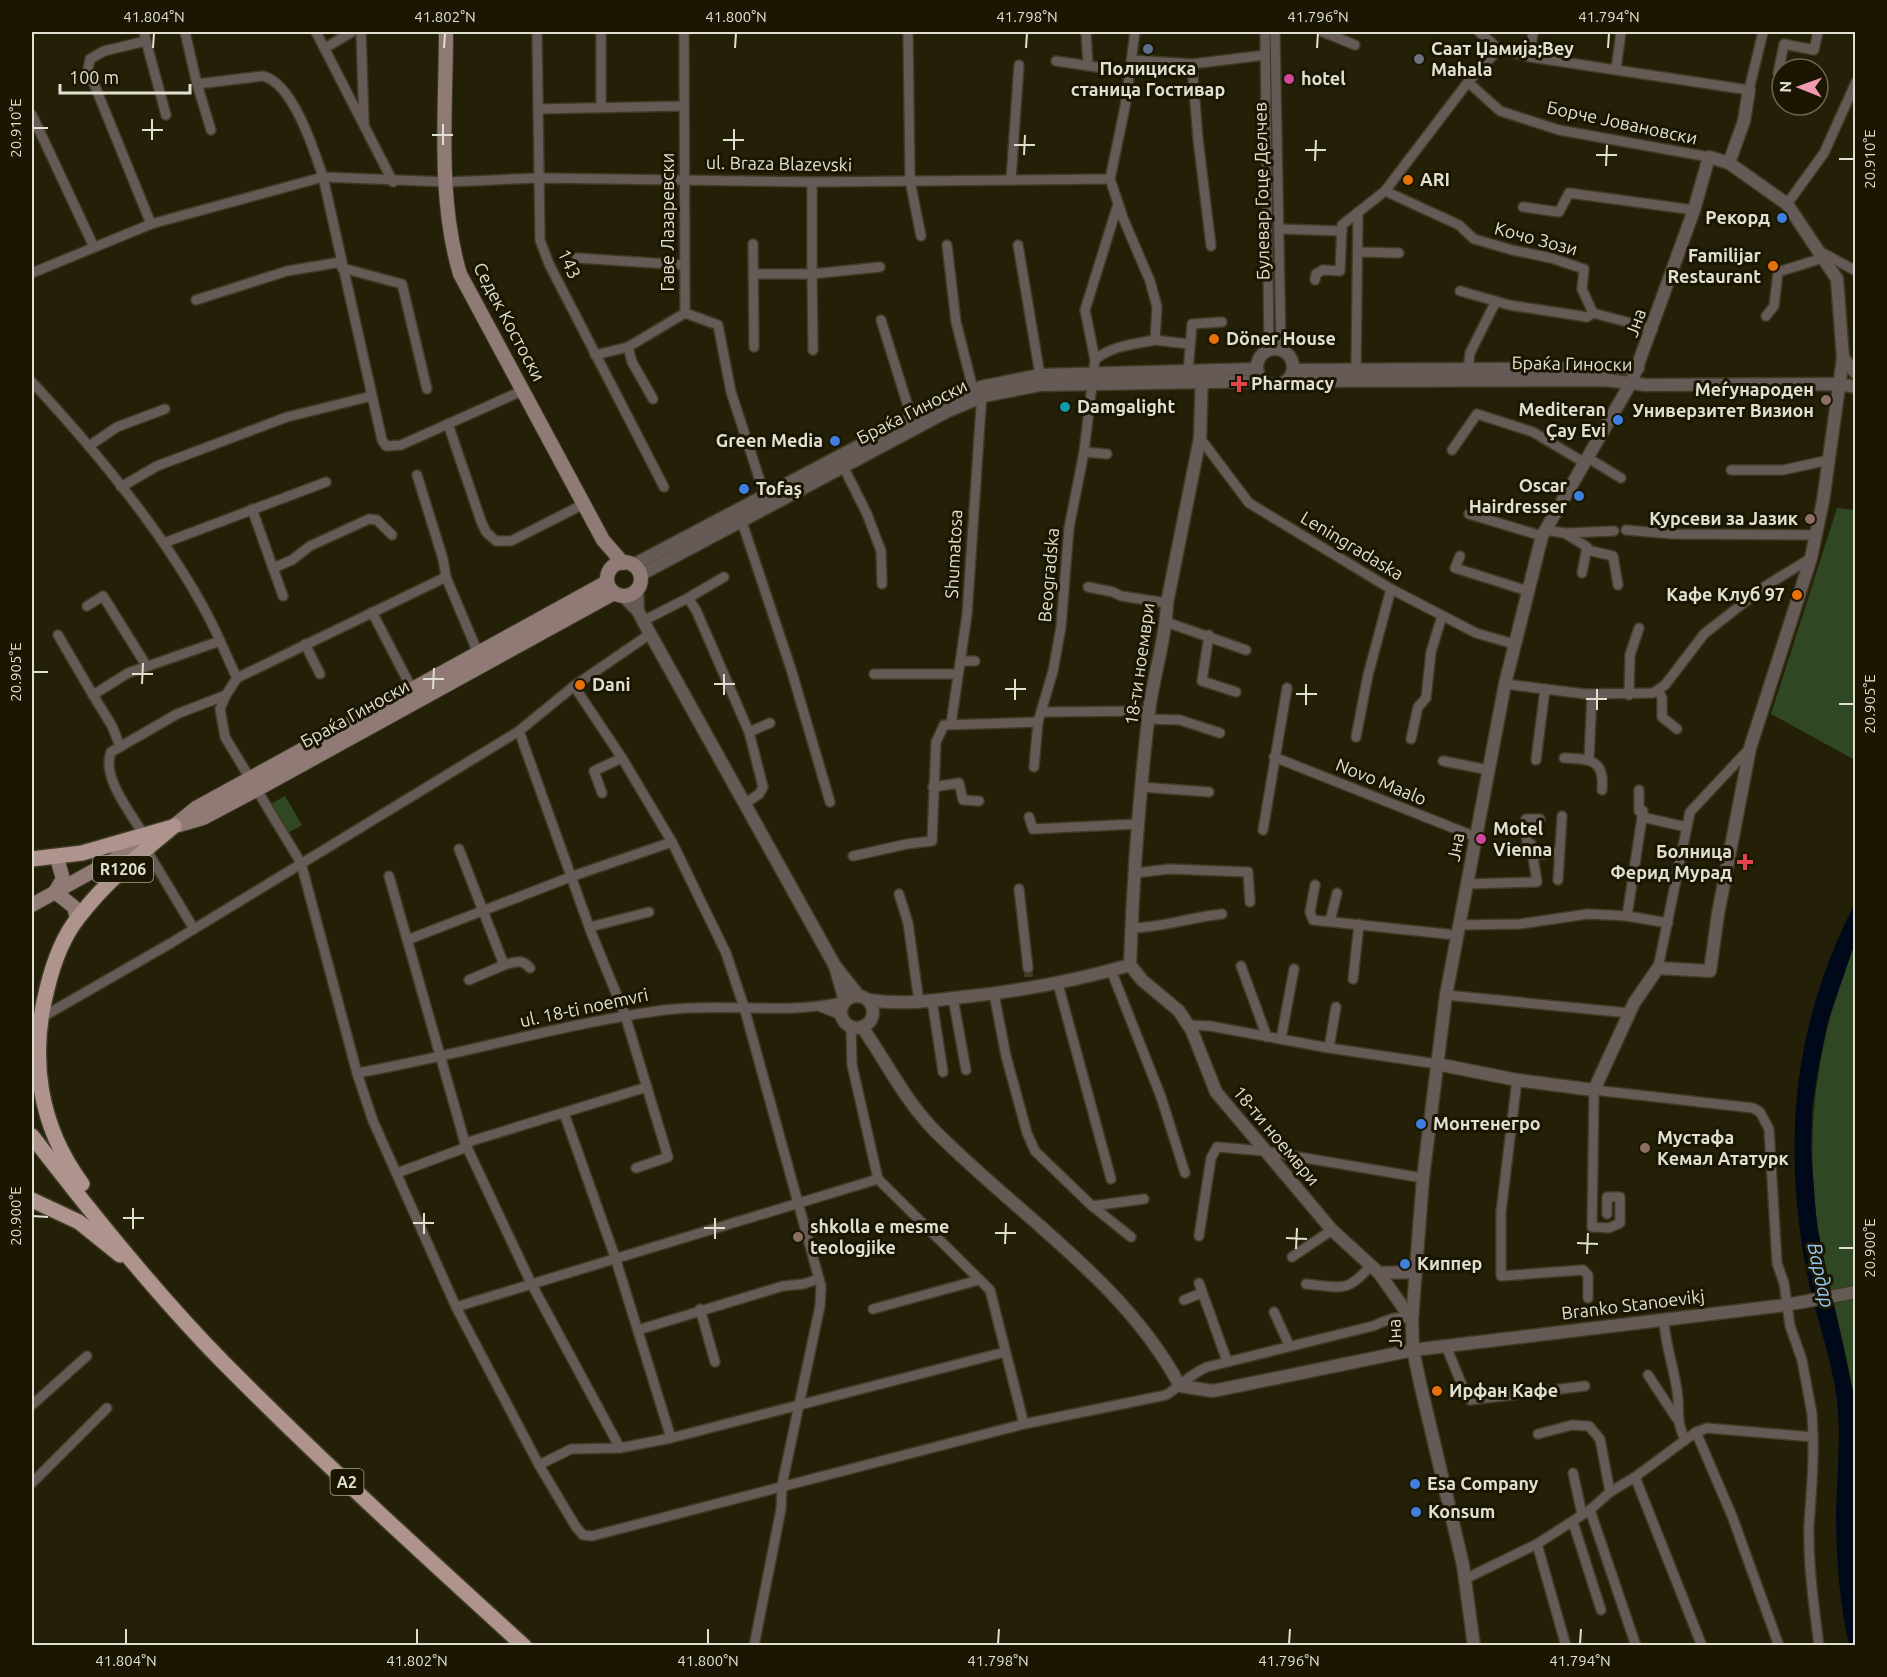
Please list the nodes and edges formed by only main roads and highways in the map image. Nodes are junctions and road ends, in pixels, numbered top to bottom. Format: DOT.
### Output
graph roads {
  1 [pos="446,32"];
  2 [pos="603,540"];
  3 [pos="632,568"];
  4 [pos="613,586"];
  5 [pos="254,784"];
  6 [pos="174,826"];
  7 [pos="145,841"];
  8 [pos="57,858"];
  9 [pos="32,859"];
  10 [pos="55,892"];
  11 [pos="32,905"];
  12 [pos="77,919"];
  13 [pos="32,1136"];
  14 [pos="32,1200"];
  15 [pos="160,1291"];
  16 [pos="177,1312"];
  17 [pos="524,1646"];
  1 -- 2 [label="main road, Седек Костоски"];
  2 -- 3 [label="main road"];
  2 -- 4 [label="main road"];
  3 -- 4 [label="main road, Браќа Гиноски"];
  3 -- 4 [label="main road, Браќа Гиноски"];
  4 -- 5 [label="main road, Браќа Гиноски"];
  4 -- 5 [label="main road, Браќа Гиноски"];
  5 -- 6 [label="main road, Браќа Гиноски"];
  6 -- 7 [label="main road, R1206"];
  6 -- 10 [label="main road, Браќа Гиноски"];
  7 -- 8 [label="main road, R1206"];
  7 -- 12 [label="main road, R1206"];
  8 -- 9 [label="main road, R1206"];
  8 -- 10 [label="main road"];
  10 -- 11 [label="main road, Браќа Гиноски"];
  10 -- 12 [label="main road"];
  12 -- 16 [label="main road, R1206"];
  13 -- 15 [label="main road, A2"];
  14 -- 15 [label="main road"];
  15 -- 16 [label="main road, A2"];
  16 -- 17 [label="main road, A2"];
}
